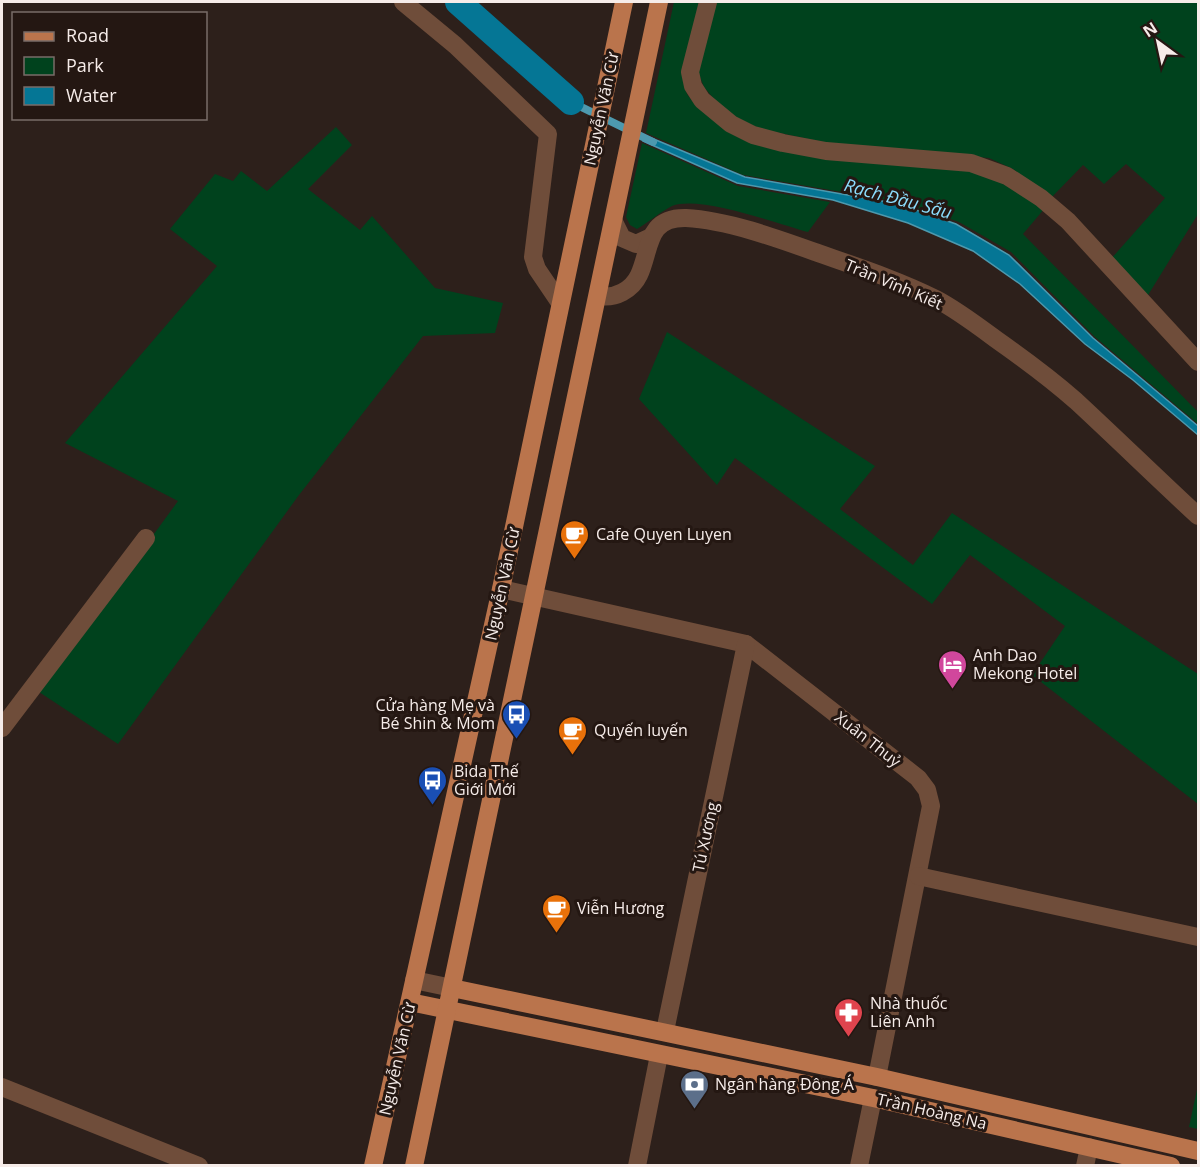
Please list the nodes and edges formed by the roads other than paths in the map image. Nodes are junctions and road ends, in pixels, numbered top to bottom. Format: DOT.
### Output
graph roads {
  1 [pos="403,2"];
  2 [pos="624,2"];
  3 [pos="659,2"];
  4 [pos="708,2"];
  5 [pos="614,222"];
  6 [pos="650,238"];
  7 [pos="599,296"];
  8 [pos="560,303"];
  9 [pos="1198,362"];
  10 [pos="1198,516"];
  11 [pos="146,538"];
  12 [pos="501,589"];
  13 [pos="535,596"];
  14 [pos="746,644"];
  15 [pos="2,728"];
  16 [pos="918,876"];
  17 [pos="1198,938"];
  18 [pos="414,980"];
  19 [pos="452,988"];
  20 [pos="410,1002"];
  21 [pos="447,1009"];
  22 [pos="664,1031"];
  23 [pos="659,1055"];
  24 [pos="877,1077"];
  25 [pos="2,1086"];
  26 [pos="873,1098"];
  27 [pos="1089,1147"];
  28 [pos="1198,1151"];
  29 [pos="199,1166"];
  30 [pos="373,1166"];
  31 [pos="414,1166"];
  32 [pos="637,1166"];
  33 [pos="859,1166"];
  34 [pos="1085,1166"];
  35 [pos="1171,1166"];
  1 -- 8 [label="street"];
  2 -- 8 [label="main road, Nguyễn Văn Cừ"];
  3 -- 5 [label="main road, Nguyễn Văn Cừ"];
  4 -- 9 [label="street"];
  5 -- 6 [label="street"];
  5 -- 7 [label="main road, Nguyễn Văn Cừ"];
  6 -- 7 [label="street"];
  6 -- 10 [label="street, Trần Vĩnh Kiết"];
  7 -- 13 [label="main road, Nguyễn Văn Cừ"];
  8 -- 12 [label="main road, Nguyễn Văn Cừ"];
  11 -- 15 [label="street"];
  12 -- 13 [label="street, Xuân Thuỷ"];
  12 -- 18 [label="main road, Nguyễn Văn Cừ"];
  13 -- 14 [label="street, Xuân Thuỷ"];
  13 -- 19 [label="main road, Nguyễn Văn Cừ"];
  14 -- 16 [label="street, Xuân Thuỷ"];
  14 -- 22 [label="street, Tú Xương"];
  16 -- 17 [label="street"];
  16 -- 24 [label="street, Xuân Thuỷ"];
  18 -- 19 [label="street"];
  18 -- 20 [label="main road, Nguyễn Văn Cừ"];
  19 -- 21 [label="main road, Nguyễn Văn Cừ"];
  19 -- 22 [label="main road, Trần Hoàng Na"];
  20 -- 21 [label="main road, Trần Hoàng Na"];
  20 -- 30 [label="main road, Nguyễn Văn Cừ"];
  21 -- 23 [label="main road, Trần Hoàng Na"];
  21 -- 31 [label="main road, Nguyễn Văn Cừ"];
  22 -- 24 [label="main road, Trần Hoàng Na"];
  23 -- 26 [label="main road, Trần Hoàng Na"];
  23 -- 32 [label="street"];
  24 -- 28 [label="main road, Trần Hoàng Na"];
  25 -- 29 [label="street"];
  26 -- 27 [label="main road, Trần Hoàng Na"];
  26 -- 33 [label="street"];
  27 -- 34 [label="street"];
  27 -- 35 [label="main road, Trần Hoàng Na"];
}
